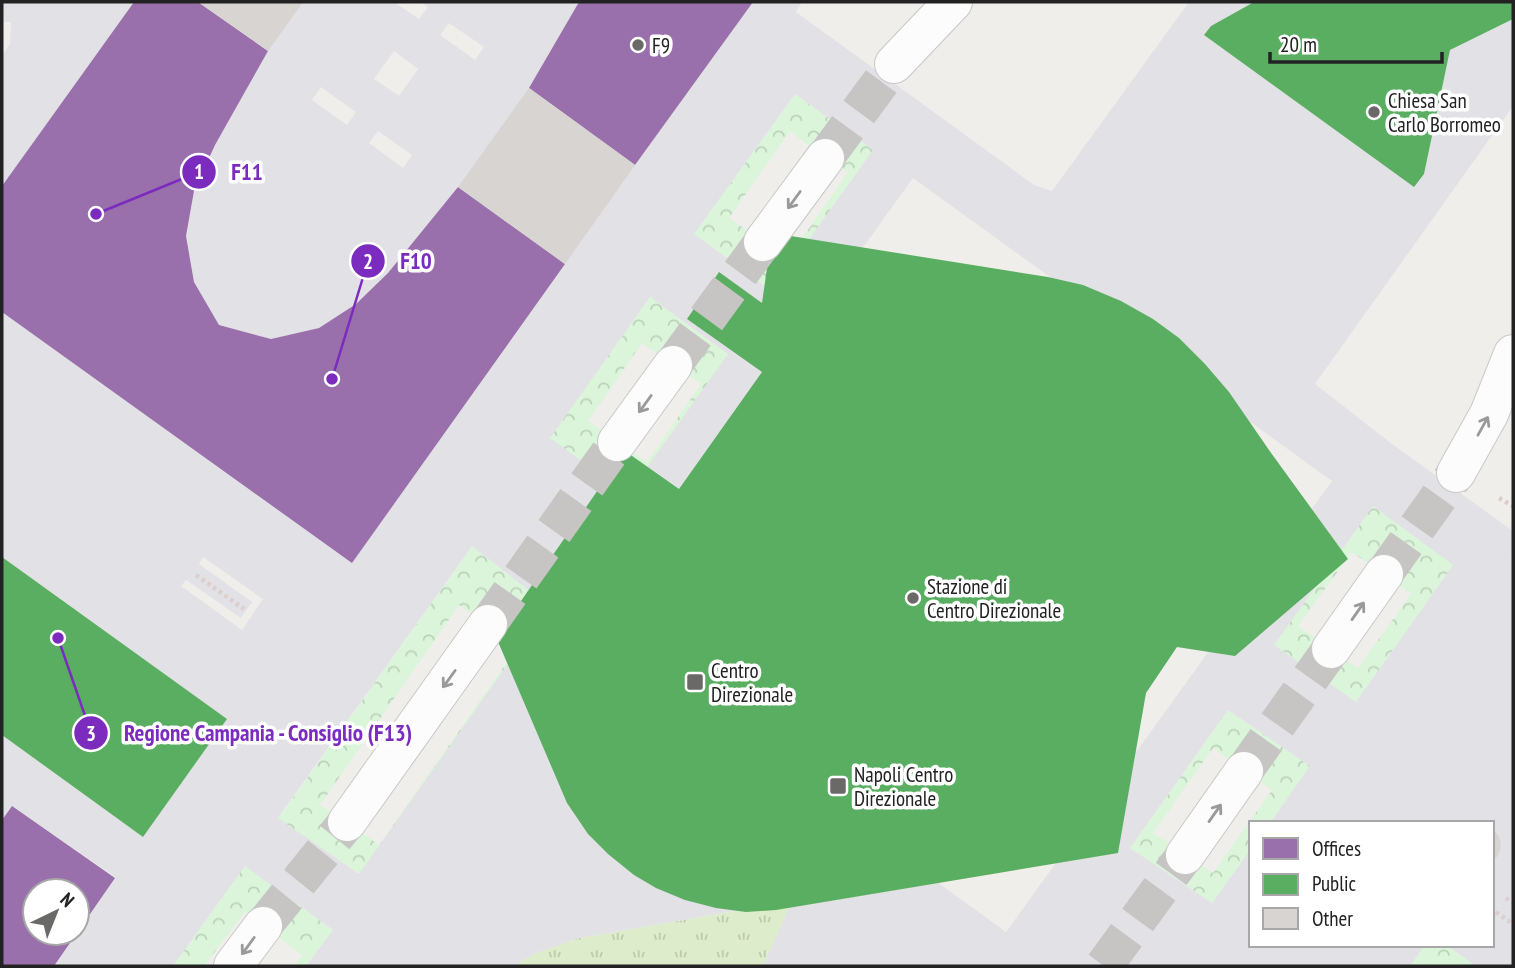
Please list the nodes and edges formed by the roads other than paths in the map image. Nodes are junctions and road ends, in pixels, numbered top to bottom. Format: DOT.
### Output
graph roads {
  1 [pos="939,2"];
  2 [pos="953,2"];
  3 [pos="825,158"];
  4 [pos="764,242"];
  5 [pos="673,365"];
  6 [pos="1509,365"];
  7 [pos="617,442"];
  8 [pos="1456,473"];
  9 [pos="1384,574"];
  10 [pos="488,624"];
  11 [pos="1331,649"];
  12 [pos="1244,771"];
  13 [pos="347,822"];
  14 [pos="1185,855"];
  15 [pos="263,926"];
  16 [pos="233,966"];
  1 -- 2 [label="street"];
  3 -- 4 [label="street, one-way"];
  5 -- 7 [label="street, one-way"];
  8 -- 6 [label="street, one-way"];
  11 -- 9 [label="street, one-way"];
  10 -- 13 [label="street, one-way"];
  14 -- 12 [label="street, one-way"];
  15 -- 16 [label="street, one-way"];
}
